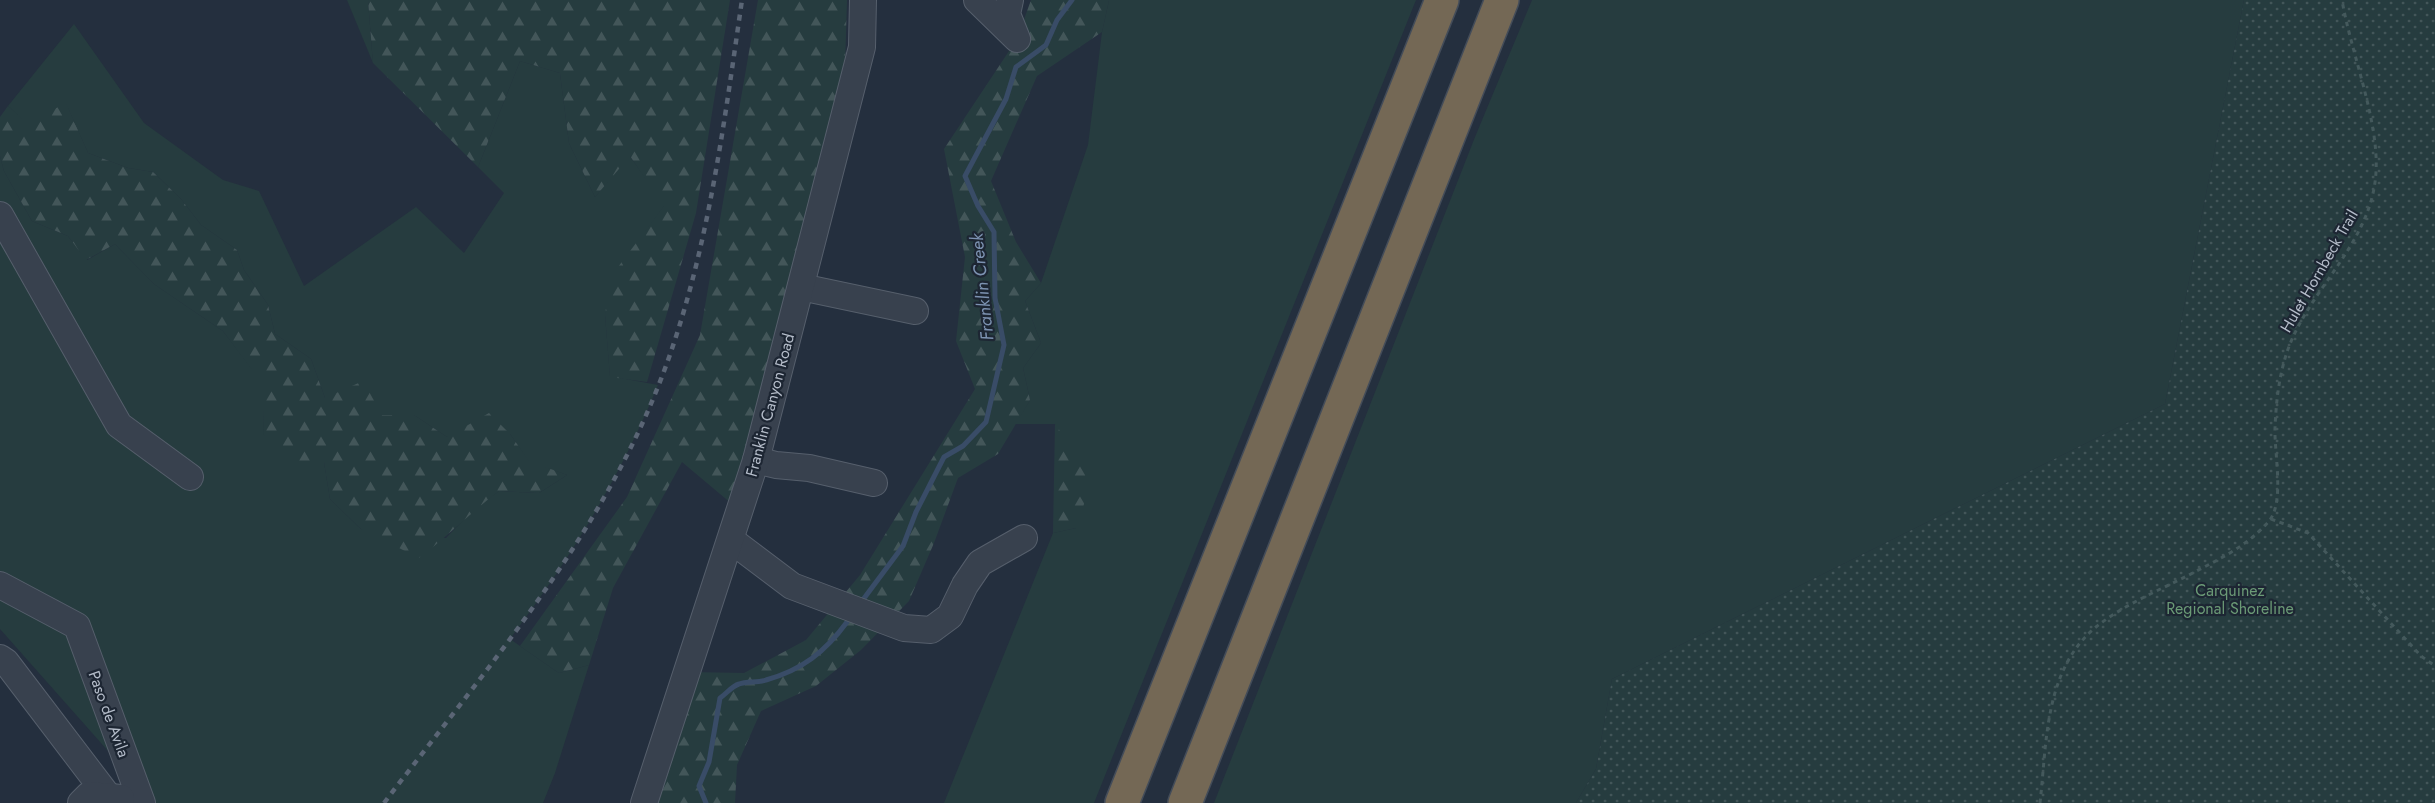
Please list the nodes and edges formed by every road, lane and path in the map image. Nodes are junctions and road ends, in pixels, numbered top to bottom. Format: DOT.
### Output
graph roads {
  1 [pos="863,0"];
  2 [pos="977,0"];
  3 [pos="1010,0"];
  4 [pos="1442,0"];
  5 [pos="1502,0"];
  6 [pos="2342,0"];
  7 [pos="0,215"];
  8 [pos="801,287"];
  9 [pos="915,311"];
  10 [pos="756,460"];
  11 [pos="190,477"];
  12 [pos="874,483"];
  13 [pos="2271,519"];
  14 [pos="1024,538"];
  15 [pos="731,540"];
  16 [pos="0,585"];
  17 [pos="0,657"];
  18 [pos="2435,666"];
  19 [pos="108,796"];
  20 [pos="140,798"];
  21 [pos="81,803"];
  22 [pos="644,803"];
  23 [pos="1122,803"];
  24 [pos="1185,803"];
  25 [pos="2040,803"];
  1 -- 8 [label="street, Franklin Canyon Road"];
  2 -- 3 [label="street"];
  4 -- 23 [label="highway"];
  5 -- 24 [label="highway"];
  6 -- 13 [label="path, Hulet Hornbeck Trail"];
  7 -- 11 [label="street"];
  8 -- 9 [label="street"];
  8 -- 10 [label="street, Franklin Canyon Road"];
  10 -- 12 [label="street"];
  10 -- 15 [label="street, Franklin Canyon Road"];
  13 -- 18 [label="path"];
  13 -- 25 [label="path"];
  14 -- 15 [label="street"];
  15 -- 22 [label="street, Franklin Canyon Road"];
  16 -- 20 [label="street, Paso de Avila"];
  17 -- 19 [label="street"];
  19 -- 20 [label="street"];
  19 -- 21 [label="street"];
}
